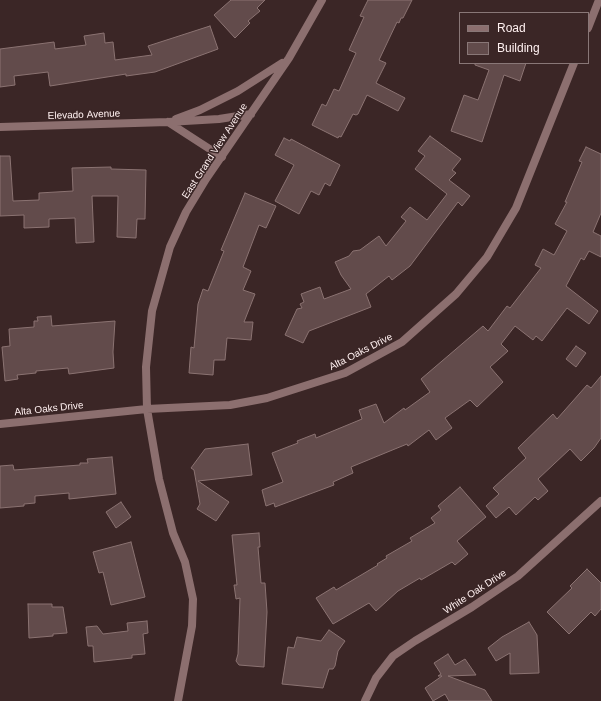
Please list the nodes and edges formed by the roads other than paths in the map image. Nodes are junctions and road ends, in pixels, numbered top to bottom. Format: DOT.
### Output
graph roads {
  1 [pos="322,0"];
  2 [pos="599,0"];
  3 [pos="589,25"];
  4 [pos="289,58"];
  5 [pos="574,64"];
  6 [pos="251,114"];
  7 [pos="168,122"];
  8 [pos="0,127"];
  9 [pos="222,157"];
  10 [pos="147,409"];
  11 [pos="0,424"];
  12 [pos="601,501"];
  13 [pos="178,701"];
  14 [pos="365,701"];
  1 -- 4 [label="street, East Grand View Avenue"];
  2 -- 3 [label="street"];
  4 -- 6 [label="street, East Grand View Avenue"];
  4 -- 7 [label="street, Elevado Avenue"];
  5 -- 10 [label="street, Alta Oaks Drive"];
  6 -- 7 [label="street, Elevado Avenue"];
  6 -- 9 [label="street, East Grand View Avenue"];
  7 -- 8 [label="street, Elevado Avenue"];
  7 -- 9 [label="street"];
  9 -- 10 [label="street, East Grand View Avenue"];
  10 -- 11 [label="street, Alta Oaks Drive"];
  10 -- 13 [label="street, East Grand View Avenue"];
  12 -- 14 [label="street, White Oak Drive"];
}
